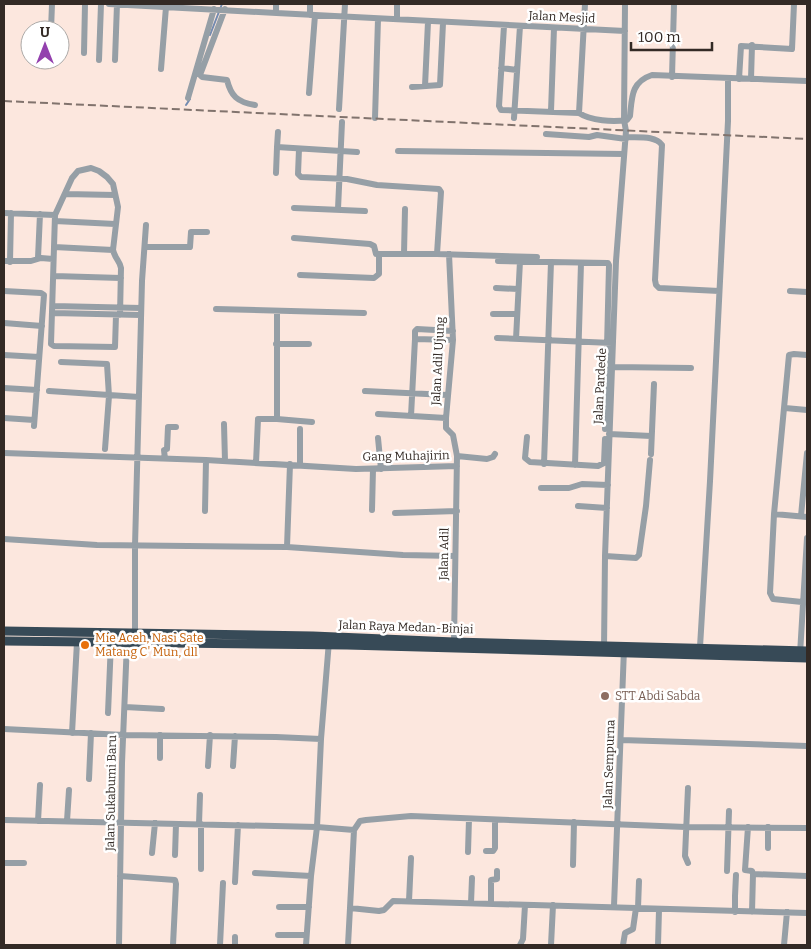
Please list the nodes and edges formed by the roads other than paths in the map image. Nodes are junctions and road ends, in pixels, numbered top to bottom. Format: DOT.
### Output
graph roads {
  1 [pos="52,4"];
  2 [pos="85,4"];
  3 [pos="101,4"];
  4 [pos="109,4"];
  5 [pos="117,4"];
  6 [pos="276,4"];
  7 [pos="310,4"];
  8 [pos="345,4"];
  9 [pos="397,4"];
  10 [pos="586,4"];
  11 [pos="625,4"];
  12 [pos="674,4"];
  13 [pos="794,4"];
  14 [pos="135,5"];
  15 [pos="162,6"];
  16 [pos="219,9"];
  17 [pos="276,12"];
  18 [pos="312,15"];
  19 [pos="344,17"];
  20 [pos="378,19"];
  21 [pos="397,19"];
  22 [pos="51,20"];
  23 [pos="428,22"];
  24 [pos="443,23"];
  25 [pos="504,26"];
  26 [pos="520,26"];
  27 [pos="554,28"];
  28 [pos="584,29"];
  29 [pos="625,31"];
  30 [pos="752,46"];
  31 [pos="84,53"];
  32 [pos="100,60"];
  33 [pos="115,60"];
  34 [pos="501,68"];
  35 [pos="161,69"];
  36 [pos="517,70"];
  37 [pos="672,77"];
  38 [pos="728,79"];
  39 [pos="739,79"];
  40 [pos="751,79"];
  41 [pos="807,81"];
  42 [pos="425,86"];
  43 [pos="412,88"];
  44 [pos="310,92"];
  45 [pos="188,98"];
  46 [pos="255,105"];
  47 [pos="340,109"];
  48 [pos="551,111"];
  49 [pos="579,112"];
  50 [pos="514,115"];
  51 [pos="375,118"];
  52 [pos="624,120"];
  53 [pos="342,122"];
  54 [pos="278,132"];
  55 [pos="546,134"];
  56 [pos="626,138"];
  57 [pos="277,147"];
  58 [pos="299,149"];
  59 [pos="340,151"];
  60 [pos="398,151"];
  61 [pos="357,152"];
  62 [pos="624,154"];
  63 [pos="276,173"];
  64 [pos="339,178"];
  65 [pos="65,194"];
  66 [pos="114,195"];
  67 [pos="294,208"];
  68 [pos="338,209"];
  69 [pos="405,209"];
  70 [pos="366,211"];
  71 [pos="4,213"];
  72 [pos="11,213"];
  73 [pos="40,214"];
  74 [pos="55,218"];
  75 [pos="115,224"];
  76 [pos="146,225"];
  77 [pos="207,232"];
  78 [pos="294,238"];
  79 [pos="54,247"];
  80 [pos="146,247"];
  81 [pos="113,250"];
  82 [pos="379,254"];
  83 [pos="404,254"];
  84 [pos="437,254"];
  85 [pos="449,254"];
  86 [pos="38,258"];
  87 [pos="54,259"];
  88 [pos="7,261"];
  89 [pos="520,261"];
  90 [pos="616,261"];
  91 [pos="498,262"];
  92 [pos="550,262"];
  93 [pos="581,263"];
  94 [pos="300,275"];
  95 [pos="54,276"];
  96 [pos="121,278"];
  97 [pos="496,288"];
  98 [pos="518,288"];
  99 [pos="4,291"];
  100 [pos="719,291"];
  101 [pos="790,291"];
  102 [pos="807,292"];
  103 [pos="141,308"];
  104 [pos="216,309"];
  105 [pos="53,310"];
  106 [pos="277,311"];
  107 [pos="119,313"];
  108 [pos="364,313"];
  109 [pos="492,314"];
  110 [pos="517,314"];
  111 [pos="141,315"];
  112 [pos="4,323"];
  113 [pos="42,326"];
  114 [pos="453,331"];
  115 [pos="497,338"];
  116 [pos="516,339"];
  117 [pos="415,340"];
  118 [pos="453,340"];
  119 [pos="548,341"];
  120 [pos="578,342"];
  121 [pos="611,343"];
  122 [pos="276,344"];
  123 [pos="309,344"];
  124 [pos="4,355"];
  125 [pos="807,356"];
  126 [pos="39,357"];
  127 [pos="61,362"];
  128 [pos="613,367"];
  129 [pos="691,368"];
  130 [pos="654,384"];
  131 [pos="4,388"];
  132 [pos="37,390"];
  133 [pos="49,391"];
  134 [pos="366,391"];
  135 [pos="412,394"];
  136 [pos="448,395"];
  137 [pos="109,396"];
  138 [pos="139,398"];
  139 [pos="785,408"];
  140 [pos="807,410"];
  141 [pos="378,414"];
  142 [pos="411,416"];
  143 [pos="4,418"];
  144 [pos="446,418"];
  145 [pos="277,419"];
  146 [pos="312,422"];
  147 [pos="224,424"];
  148 [pos="176,427"];
  149 [pos="300,429"];
  150 [pos="609,434"];
  151 [pos="652,436"];
  152 [pos="378,438"];
  153 [pos="527,438"];
  154 [pos="105,449"];
  155 [pos="807,452"];
  156 [pos="4,453"];
  157 [pos="495,454"];
  158 [pos="456,456"];
  159 [pos="138,458"];
  160 [pos="164,459"];
  161 [pos="206,460"];
  162 [pos="225,461"];
  163 [pos="256,463"];
  164 [pos="290,464"];
  165 [pos="544,464"];
  166 [pos="300,465"];
  167 [pos="575,465"];
  168 [pos="457,466"];
  169 [pos="373,469"];
  170 [pos="381,469"];
  171 [pos="608,485"];
  172 [pos="541,488"];
  173 [pos="578,506"];
  174 [pos="607,508"];
  175 [pos="372,510"];
  176 [pos="457,511"];
  177 [pos="205,512"];
  178 [pos="395,513"];
  179 [pos="774,514"];
  180 [pos="804,517"];
  181 [pos="807,538"];
  182 [pos="4,539"];
  183 [pos="135,546"];
  184 [pos="287,548"];
  185 [pos="455,556"];
  186 [pos="605,556"];
  187 [pos="802,602"];
  188 [pos="4,631"];
  189 [pos="132,639"];
  190 [pos="4,641"];
  191 [pos="329,641"];
  192 [pos="77,642"];
  193 [pos="111,642"];
  194 [pos="454,642"];
  195 [pos="700,647"];
  196 [pos="604,649"];
  197 [pos="624,649"];
  198 [pos="804,654"];
  199 [pos="126,707"];
  200 [pos="162,709"];
  201 [pos="108,712"];
  202 [pos="4,728"];
  203 [pos="72,732"];
  204 [pos="91,733"];
  205 [pos="124,734"];
  206 [pos="160,735"];
  207 [pos="210,735"];
  208 [pos="235,736"];
  209 [pos="321,739"];
  210 [pos="621,740"];
  211 [pos="807,746"];
  212 [pos="160,758"];
  213 [pos="208,766"];
  214 [pos="233,766"];
  215 [pos="89,779"];
  216 [pos="40,785"];
  217 [pos="688,788"];
  218 [pos="69,790"];
  219 [pos="200,795"];
  220 [pos="729,811"];
  221 [pos="469,819"];
  222 [pos="4,820"];
  223 [pos="38,820"];
  224 [pos="495,820"];
  225 [pos="67,821"];
  226 [pos="121,822"];
  227 [pos="574,822"];
  228 [pos="155,823"];
  229 [pos="176,824"];
  230 [pos="200,824"];
  231 [pos="618,824"];
  232 [pos="238,825"];
  233 [pos="686,826"];
  234 [pos="317,827"];
  235 [pos="728,827"];
  236 [pos="748,827"];
  237 [pos="768,827"];
  238 [pos="807,828"];
  239 [pos="354,830"];
  240 [pos="768,848"];
  241 [pos="486,851"];
  242 [pos="152,852"];
  243 [pos="468,852"];
  244 [pos="175,855"];
  245 [pos="411,858"];
  246 [pos="4,863"];
  247 [pos="24,863"];
  248 [pos="688,863"];
  249 [pos="573,865"];
  250 [pos="201,869"];
  251 [pos="497,871"];
  252 [pos="727,871"];
  253 [pos="255,873"];
  254 [pos="753,874"];
  255 [pos="736,875"];
  256 [pos="120,876"];
  257 [pos="311,876"];
  258 [pos="807,876"];
  259 [pos="472,878"];
  260 [pos="639,881"];
  261 [pos="235,882"];
  262 [pos="223,883"];
  263 [pos="409,901"];
  264 [pos="470,902"];
  265 [pos="491,904"];
  266 [pos="525,905"];
  267 [pos="553,905"];
  268 [pos="614,906"];
  269 [pos="279,907"];
  270 [pos="309,907"];
  271 [pos="350,908"];
  272 [pos="637,908"];
  273 [pos="659,910"];
  274 [pos="735,912"];
  275 [pos="752,912"];
  276 [pos="787,912"];
  277 [pos="807,913"];
  278 [pos="278,935"];
  279 [pos="306,935"];
  280 [pos="235,937"];
  281 [pos="119,945"];
  282 [pos="173,945"];
  283 [pos="220,945"];
  284 [pos="235,945"];
  285 [pos="306,945"];
  286 [pos="348,945"];
  287 [pos="520,945"];
  288 [pos="551,945"];
  289 [pos="623,945"];
  290 [pos="658,945"];
  291 [pos="784,945"];
  1 -- 22 [label="street"];
  2 -- 31 [label="street"];
  3 -- 32 [label="street"];
  4 -- 5 [label="street, Jalan Mesjid"];
  5 -- 14 [label="street, Jalan Mesjid"];
  5 -- 33 [label="street"];
  6 -- 17 [label="street"];
  7 -- 18 [label="street"];
  8 -- 19 [label="street"];
  9 -- 21 [label="street"];
  10 -- 28 [label="street"];
  11 -- 29 [label="street, Jalan Pardede"];
  12 -- 37 [label="street"];
  13 -- 30 [label="street"];
  14 -- 15 [label="street, Jalan Mesjid"];
  15 -- 16 [label="street, Jalan Mesjid"];
  15 -- 35 [label="street"];
  16 -- 17 [label="street, Jalan Mesjid"];
  16 -- 45 [label="street"];
  16 -- 46 [label="street"];
  17 -- 18 [label="street, Jalan Mesjid"];
  18 -- 19 [label="street, Jalan Mesjid"];
  18 -- 44 [label="street"];
  19 -- 20 [label="street, Jalan Mesjid"];
  19 -- 47 [label="street"];
  20 -- 21 [label="street, Jalan Mesjid"];
  20 -- 51 [label="street"];
  21 -- 23 [label="street, Jalan Mesjid"];
  23 -- 24 [label="street, Jalan Mesjid"];
  23 -- 42 [label="street"];
  24 -- 25 [label="street, Jalan Mesjid"];
  24 -- 42 [label="street"];
  25 -- 26 [label="street, Jalan Mesjid"];
  25 -- 34 [label="street"];
  26 -- 27 [label="street, Jalan Mesjid"];
  26 -- 36 [label="street"];
  27 -- 28 [label="street, Jalan Mesjid"];
  27 -- 48 [label="street"];
  28 -- 29 [label="street, Jalan Mesjid"];
  28 -- 49 [label="street"];
  29 -- 52 [label="street, Jalan Pardede"];
  30 -- 39 [label="street"];
  30 -- 40 [label="street"];
  34 -- 36 [label="street"];
  34 -- 50 [label="street"];
  36 -- 50 [label="street"];
  37 -- 38 [label="street"];
  37 -- 52 [label="street"];
  38 -- 39 [label="street"];
  38 -- 100 [label="street"];
  39 -- 40 [label="street"];
  40 -- 41 [label="street"];
  42 -- 43 [label="street"];
  48 -- 49 [label="street"];
  48 -- 50 [label="street"];
  49 -- 52 [label="street"];
  52 -- 56 [label="street, Jalan Pardede"];
  53 -- 59 [label="street"];
  54 -- 57 [label="street"];
  55 -- 56 [label="street"];
  56 -- 62 [label="street, Jalan Pardede"];
  56 -- 100 [label="street"];
  57 -- 58 [label="street"];
  57 -- 63 [label="street"];
  58 -- 59 [label="street"];
  58 -- 64 [label="street"];
  59 -- 61 [label="street"];
  59 -- 64 [label="street"];
  60 -- 62 [label="street"];
  62 -- 90 [label="street, Jalan Pardede"];
  64 -- 68 [label="street"];
  64 -- 84 [label="street"];
  65 -- 66 [label="street"];
  65 -- 66 [label="street"];
  65 -- 74 [label="street"];
  66 -- 75 [label="street"];
  67 -- 68 [label="street"];
  68 -- 70 [label="street"];
  69 -- 83 [label="street"];
  71 -- 72 [label="street"];
  72 -- 73 [label="street"];
  72 -- 88 [label="street"];
  73 -- 74 [label="street"];
  73 -- 86 [label="street"];
  74 -- 75 [label="street"];
  74 -- 79 [label="street"];
  75 -- 81 [label="street"];
  76 -- 80 [label="street, Jalan Sukabumi Baru"];
  77 -- 80 [label="street"];
  78 -- 82 [label="street"];
  79 -- 81 [label="street"];
  79 -- 87 [label="street"];
  80 -- 103 [label="street, Jalan Sukabumi Baru"];
  81 -- 96 [label="street"];
  82 -- 83 [label="street"];
  82 -- 94 [label="street"];
  83 -- 84 [label="street"];
  84 -- 85 [label="street"];
  85 -- 90 [label="street"];
  85 -- 114 [label="street, Jalan Adil Ujung"];
  86 -- 87 [label="street"];
  86 -- 88 [label="street"];
  87 -- 95 [label="street"];
  89 -- 91 [label="street"];
  89 -- 92 [label="street"];
  89 -- 98 [label="street"];
  90 -- 121 [label="street, Jalan Pardede"];
  92 -- 93 [label="street"];
  92 -- 119 [label="street"];
  93 -- 120 [label="street"];
  93 -- 121 [label="street"];
  95 -- 96 [label="street"];
  95 -- 105 [label="street"];
  96 -- 107 [label="street"];
  97 -- 98 [label="street"];
  98 -- 110 [label="street"];
  99 -- 113 [label="street"];
  100 -- 195 [label="street"];
  101 -- 102 [label="street"];
  103 -- 107 [label="street"];
  103 -- 111 [label="street, Jalan Sukabumi Baru"];
  104 -- 106 [label="street"];
  105 -- 107 [label="street"];
  105 -- 107 [label="street"];
  106 -- 108 [label="street"];
  106 -- 122 [label="street"];
  107 -- 111 [label="street"];
  109 -- 110 [label="street"];
  110 -- 116 [label="street"];
  111 -- 138 [label="street, Jalan Sukabumi Baru"];
  112 -- 113 [label="street"];
  113 -- 126 [label="street"];
  114 -- 117 [label="street"];
  114 -- 118 [label="street, Jalan Adil Ujung"];
  115 -- 116 [label="street"];
  116 -- 119 [label="street"];
  117 -- 118 [label="street"];
  117 -- 135 [label="street"];
  118 -- 136 [label="street, Jalan Adil Ujung"];
  119 -- 120 [label="street"];
  119 -- 165 [label="street"];
  120 -- 121 [label="street"];
  120 -- 167 [label="street"];
  121 -- 128 [label="street, Jalan Pardede"];
  121 -- 167 [label="street"];
  122 -- 123 [label="street"];
  122 -- 145 [label="street"];
  124 -- 126 [label="street"];
  125 -- 139 [label="street"];
  126 -- 132 [label="street"];
  127 -- 137 [label="street"];
  128 -- 129 [label="street"];
  128 -- 150 [label="street, Jalan Pardede"];
  130 -- 151 [label="street"];
  131 -- 132 [label="street"];
  132 -- 143 [label="street"];
  133 -- 137 [label="street"];
  134 -- 135 [label="street"];
  135 -- 136 [label="street"];
  135 -- 142 [label="street"];
  136 -- 144 [label="street, Jalan Adil Ujung"];
  137 -- 138 [label="street"];
  137 -- 154 [label="street"];
  138 -- 159 [label="street, Jalan Sukabumi Baru"];
  139 -- 140 [label="street"];
  139 -- 179 [label="street"];
  141 -- 142 [label="street"];
  142 -- 144 [label="street"];
  144 -- 158 [label="street, Jalan Adil Ujung"];
  145 -- 146 [label="street"];
  145 -- 163 [label="street"];
  147 -- 162 [label="street"];
  148 -- 160 [label="street"];
  149 -- 166 [label="street"];
  150 -- 151 [label="street"];
  150 -- 171 [label="street, Jalan Pardede"];
  151 -- 186 [label="street"];
  152 -- 170 [label="street"];
  153 -- 165 [label="street"];
  155 -- 180 [label="street"];
  156 -- 159 [label="street, Gang Muhajirin"];
  157 -- 158 [label="street, Gang Muhajirin"];
  158 -- 168 [label="street, Jalan Adil Ujung"];
  159 -- 160 [label="street, Gang Muhajirin"];
  159 -- 183 [label="street, Jalan Sukabumi Baru"];
  160 -- 161 [label="street, Gang Muhajirin"];
  161 -- 162 [label="street, Gang Muhajirin"];
  161 -- 177 [label="street"];
  162 -- 163 [label="street, Gang Muhajirin"];
  163 -- 164 [label="street, Gang Muhajirin"];
  164 -- 166 [label="street, Gang Muhajirin"];
  164 -- 184 [label="street"];
  165 -- 167 [label="street"];
  166 -- 169 [label="street, Gang Muhajirin"];
  168 -- 170 [label="street, Gang Muhajirin"];
  168 -- 176 [label="street, Jalan Adil"];
  169 -- 170 [label="street, Gang Muhajirin"];
  169 -- 175 [label="street"];
  171 -- 172 [label="street"];
  171 -- 174 [label="street, Jalan Pardede"];
  173 -- 174 [label="street"];
  174 -- 186 [label="street, Jalan Pardede"];
  176 -- 178 [label="street"];
  176 -- 185 [label="street, Jalan Adil"];
  179 -- 180 [label="street"];
  179 -- 187 [label="street"];
  181 -- 187 [label="street"];
  182 -- 183 [label="street"];
  183 -- 184 [label="street"];
  183 -- 189 [label="street, Jalan Sukabumi Baru"];
  184 -- 185 [label="street"];
  185 -- 194 [label="street, Jalan Adil"];
  186 -- 196 [label="street, Jalan Pardede"];
  187 -- 198 [label="street"];
  188 -- 189 [label="highway, Jalan Raya Medan-Binjai"];
  189 -- 191 [label="highway, Jalan Raya Medan-Binjai"];
  189 -- 193 [label="highway, Jalan Raya Medan-Binjai"];
  189 -- 199 [label="street, Jalan Sukabumi Baru"];
  190 -- 192 [label="highway, Jalan Raya Medan-Binjai"];
  191 -- 194 [label="highway, Jalan Raya Medan-Binjai"];
  191 -- 196 [label="highway, Jalan Raya Medan-Binjai"];
  191 -- 209 [label="street"];
  192 -- 193 [label="highway, Jalan Raya Medan-Binjai"];
  192 -- 203 [label="street"];
  193 -- 201 [label="street"];
  194 -- 196 [label="highway, Jalan Raya Medan-Binjai"];
  195 -- 197 [label="highway, Jalan Raya Medan-Binjai"];
  195 -- 198 [label="highway, Jalan Raya Medan-Binjai"];
  196 -- 197 [label="highway, Jalan Raya Medan-Binjai"];
  197 -- 198 [label="highway, Jalan Raya Medan-Binjai"];
  197 -- 210 [label="street, Jalan Sempurna"];
  199 -- 200 [label="street"];
  199 -- 205 [label="street, Jalan Sukabumi Baru"];
  202 -- 203 [label="street"];
  203 -- 204 [label="street"];
  204 -- 205 [label="street"];
  204 -- 215 [label="street"];
  205 -- 206 [label="street"];
  205 -- 226 [label="street, Jalan Sukabumi Baru"];
  206 -- 207 [label="street"];
  206 -- 212 [label="street"];
  207 -- 208 [label="street"];
  207 -- 213 [label="street"];
  208 -- 209 [label="street"];
  208 -- 214 [label="street"];
  209 -- 234 [label="street"];
  210 -- 211 [label="street"];
  210 -- 231 [label="street, Jalan Sempurna"];
  216 -- 223 [label="street"];
  217 -- 233 [label="street"];
  218 -- 225 [label="street"];
  219 -- 230 [label="street"];
  220 -- 235 [label="street"];
  221 -- 224 [label="street"];
  221 -- 239 [label="street"];
  221 -- 243 [label="street"];
  222 -- 223 [label="street"];
  223 -- 225 [label="street"];
  224 -- 227 [label="street"];
  224 -- 241 [label="street"];
  225 -- 226 [label="street"];
  226 -- 228 [label="street"];
  226 -- 256 [label="street, Jalan Sukabumi Baru"];
  227 -- 231 [label="street"];
  227 -- 249 [label="street"];
  228 -- 229 [label="street"];
  228 -- 242 [label="street"];
  229 -- 230 [label="street"];
  229 -- 244 [label="street"];
  230 -- 232 [label="street"];
  230 -- 250 [label="street"];
  231 -- 233 [label="street"];
  231 -- 268 [label="street, Jalan Sempurna"];
  232 -- 234 [label="street"];
  232 -- 261 [label="street"];
  233 -- 235 [label="street"];
  233 -- 248 [label="street"];
  234 -- 239 [label="street"];
  234 -- 257 [label="street"];
  235 -- 236 [label="street"];
  235 -- 252 [label="street"];
  236 -- 237 [label="street"];
  236 -- 254 [label="street"];
  237 -- 238 [label="street"];
  237 -- 240 [label="street"];
  239 -- 271 [label="street"];
  245 -- 263 [label="street"];
  246 -- 247 [label="street"];
  251 -- 265 [label="street"];
  253 -- 257 [label="street"];
  254 -- 258 [label="street"];
  254 -- 275 [label="street"];
  255 -- 274 [label="street"];
  256 -- 281 [label="street, Jalan Sukabumi Baru"];
  256 -- 282 [label="street"];
  257 -- 270 [label="street"];
  259 -- 264 [label="street"];
  260 -- 272 [label="street"];
  262 -- 283 [label="street"];
  263 -- 264 [label="street"];
  263 -- 271 [label="street"];
  264 -- 265 [label="street"];
  265 -- 266 [label="street"];
  266 -- 267 [label="street"];
  266 -- 287 [label="street"];
  267 -- 268 [label="street"];
  267 -- 288 [label="street"];
  268 -- 272 [label="street"];
  269 -- 270 [label="street"];
  270 -- 279 [label="street"];
  271 -- 286 [label="street"];
  272 -- 273 [label="street"];
  272 -- 289 [label="street"];
  273 -- 274 [label="street"];
  273 -- 290 [label="street"];
  274 -- 275 [label="street"];
  275 -- 276 [label="street"];
  276 -- 277 [label="street"];
  276 -- 291 [label="street"];
  278 -- 279 [label="street"];
  279 -- 285 [label="street"];
  280 -- 284 [label="street"];
}
